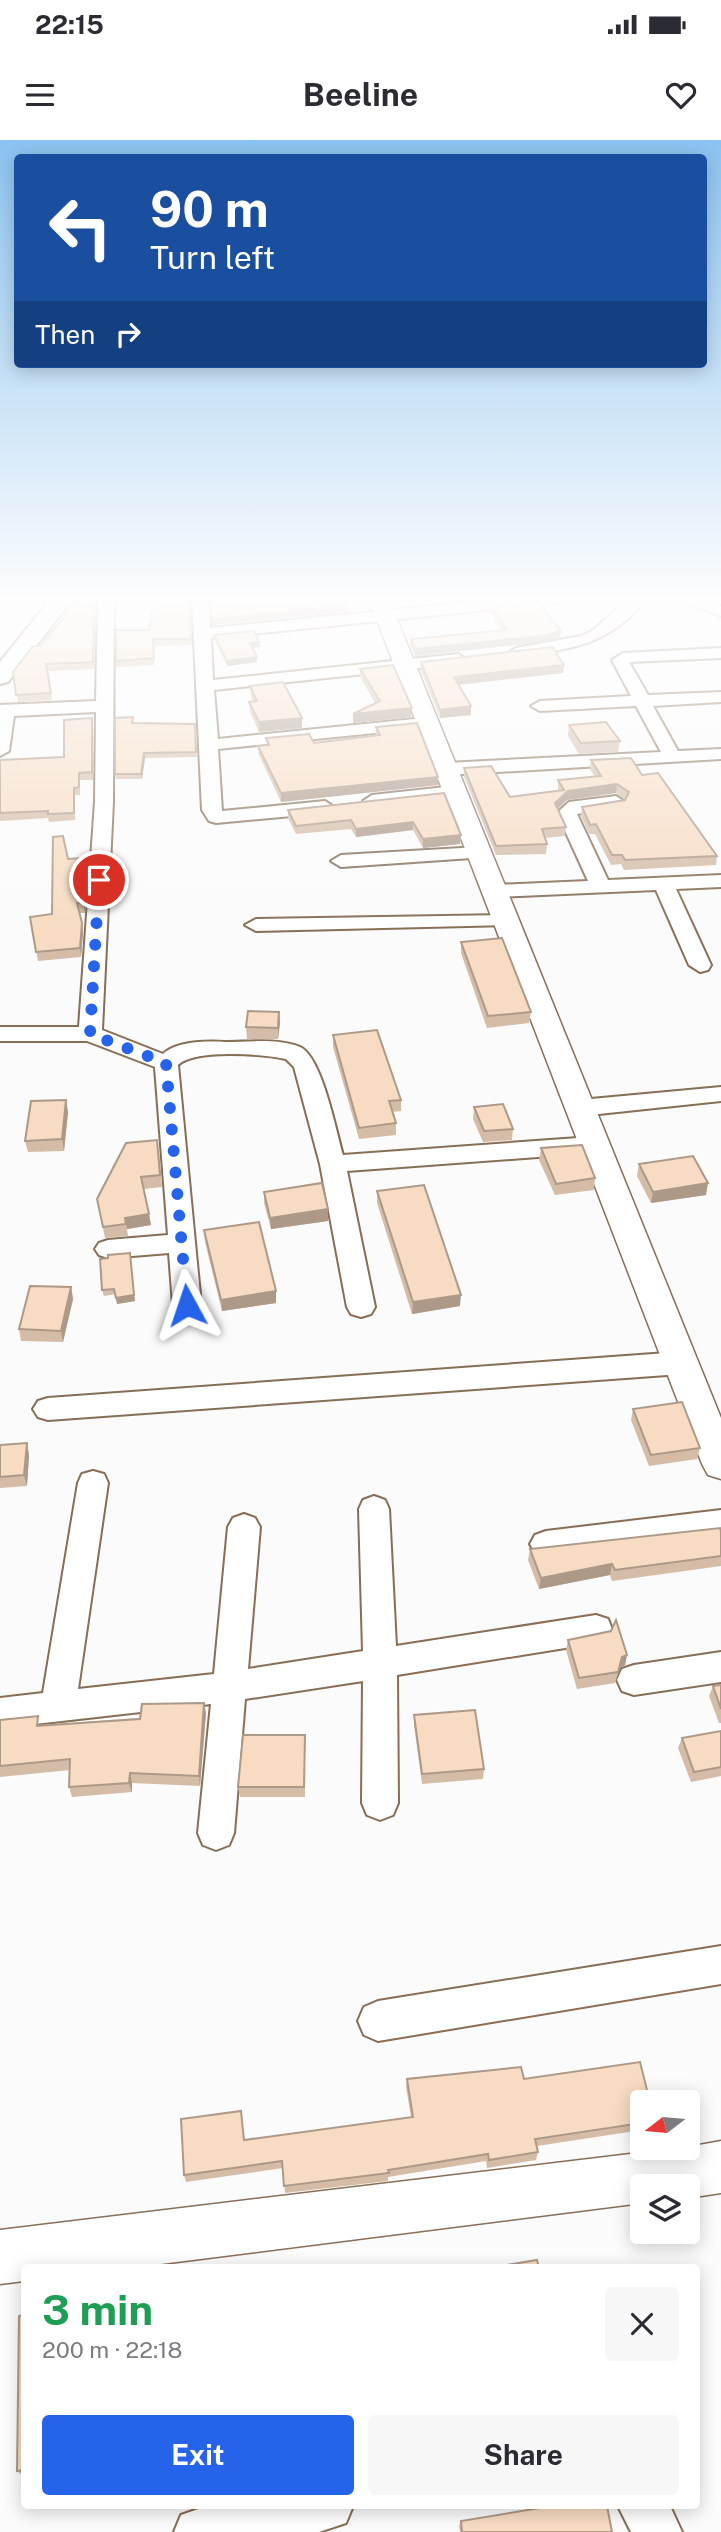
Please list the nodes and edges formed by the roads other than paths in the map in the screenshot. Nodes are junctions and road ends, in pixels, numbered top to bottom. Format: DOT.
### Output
graph roads {
  1 [pos="37,709"];
  2 [pos="105,709"];
  3 [pos="206,709"];
  4 [pos="422,709"];
  5 [pos="645,709"];
  6 [pos="2,710"];
  7 [pos="428,723"];
  8 [pos="209,745"];
  9 [pos="0,751"];
  10 [pos="721,754"];
  11 [pos="672,756"];
  12 [pos="450,780"];
  13 [pos="616,802"];
  14 [pos="479,853"];
  15 [pos="341,861"];
  16 [pos="721,881"];
  17 [pos="663,884"];
  18 [pos="601,886"];
  19 [pos="495,891"];
  20 [pos="506,921"];
  21 [pos="256,925"];
  22 [pos="700,965"];
  23 [pos="0,1034"];
  24 [pos="90,1034"];
  25 [pos="166,1063"];
  26 [pos="721,1094"];
  27 [pos="580,1108"];
  28 [pos="594,1144"];
  29 [pos="333,1164"];
  30 [pos="181,1244"];
  31 [pos="108,1249"];
  32 [pos="187,1305"];
  33 [pos="361,1307"];
  34 [pos="681,1363"];
  35 [pos="48,1409"];
  36 [pos="720,1460"];
  37 [pos="93,1483"];
  38 [pos="374,1509"];
  39 [pos="721,1523"];
  40 [pos="244,1527"];
  41 [pos="546,1544"];
  42 [pos="596,1629"];
  43 [pos="380,1664"];
  44 [pos="721,1667"];
  45 [pos="634,1680"];
  46 [pos="229,1687"];
  47 [pos="58,1706"];
  48 [pos="0,1713"];
  49 [pos="380,1803"];
  50 [pos="216,1833"];
  51 [pos="721,1965"];
  52 [pos="378,2021"];
  53 [pos="721,2167"];
  54 [pos="0,2257"];
  55 [pos="644,2509"];
  56 [pos="302,2517"];
  57 [pos="198,2532"];
  58 [pos="658,2532"];
  1 -- 6 [label="street"];
  2 -- 24 [label="street"];
  3 -- 8 [label="street"];
  4 -- 7 [label="street"];
  5 -- 11 [label="street"];
  6 -- 9 [label="street"];
  7 -- 8 [label="street"];
  7 -- 12 [label="street"];
  8 -- 12 [label="street"];
  10 -- 11 [label="street"];
  11 -- 12 [label="street"];
  12 -- 14 [label="street"];
  13 -- 18 [label="street"];
  14 -- 15 [label="street"];
  14 -- 19 [label="street"];
  16 -- 17 [label="street"];
  17 -- 18 [label="street"];
  17 -- 22 [label="street"];
  18 -- 19 [label="street"];
  19 -- 20 [label="street"];
  20 -- 21 [label="street"];
  20 -- 27 [label="street"];
  23 -- 24 [label="street"];
  24 -- 25 [label="street"];
  25 -- 29 [label="street"];
  25 -- 30 [label="street"];
  26 -- 27 [label="street"];
  27 -- 28 [label="street"];
  28 -- 29 [label="street"];
  28 -- 34 [label="street"];
  29 -- 33 [label="street"];
  30 -- 31 [label="street"];
  30 -- 32 [label="street"];
  34 -- 35 [label="street"];
  34 -- 36 [label="street"];
  37 -- 47 [label="street"];
  38 -- 43 [label="street"];
  39 -- 41 [label="street"];
  40 -- 46 [label="street"];
  42 -- 43 [label="street"];
  43 -- 46 [label="street"];
  43 -- 49 [label="street"];
  44 -- 45 [label="street"];
  46 -- 47 [label="street"];
  46 -- 50 [label="street"];
  47 -- 48 [label="street"];
  51 -- 52 [label="street"];
  53 -- 54 [label="street"];
  55 -- 58 [label="street"];
  56 -- 57 [label="street"];
}
